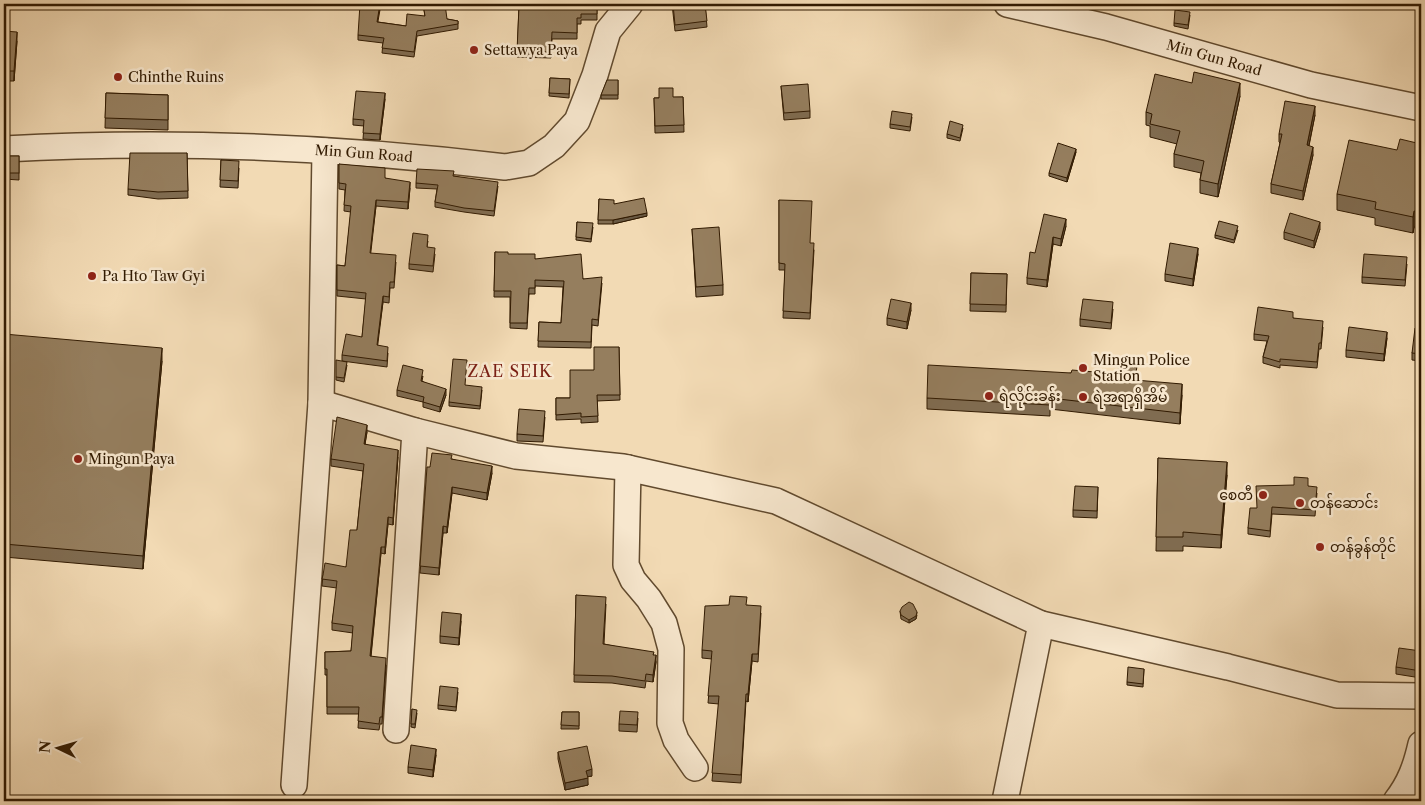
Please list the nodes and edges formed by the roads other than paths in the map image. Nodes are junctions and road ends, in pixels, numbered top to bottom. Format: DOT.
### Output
graph roads {
  1 [pos="630,4"];
  2 [pos="1007,4"];
  3 [pos="1421,108"];
  4 [pos="4,149"];
  5 [pos="325,151"];
  6 [pos="321,403"];
  7 [pos="415,431"];
  8 [pos="628,468"];
  9 [pos="1041,624"];
  10 [pos="1421,696"];
  11 [pos="396,730"];
  12 [pos="1421,744"];
  13 [pos="695,768"];
  14 [pos="294,785"];
  15 [pos="1005,801"];
  16 [pos="1396,801"];
  1 -- 5 [label="street, Min Gun Road"];
  2 -- 3 [label="street, Min Gun Road"];
  4 -- 5 [label="street, Min Gun Road"];
  5 -- 6 [label="street"];
  6 -- 7 [label="street"];
  6 -- 14 [label="street"];
  7 -- 8 [label="street"];
  7 -- 11 [label="street"];
  8 -- 9 [label="street"];
  8 -- 13 [label="street"];
  9 -- 10 [label="street"];
  9 -- 15 [label="street"];
  12 -- 16 [label="street"];
}
